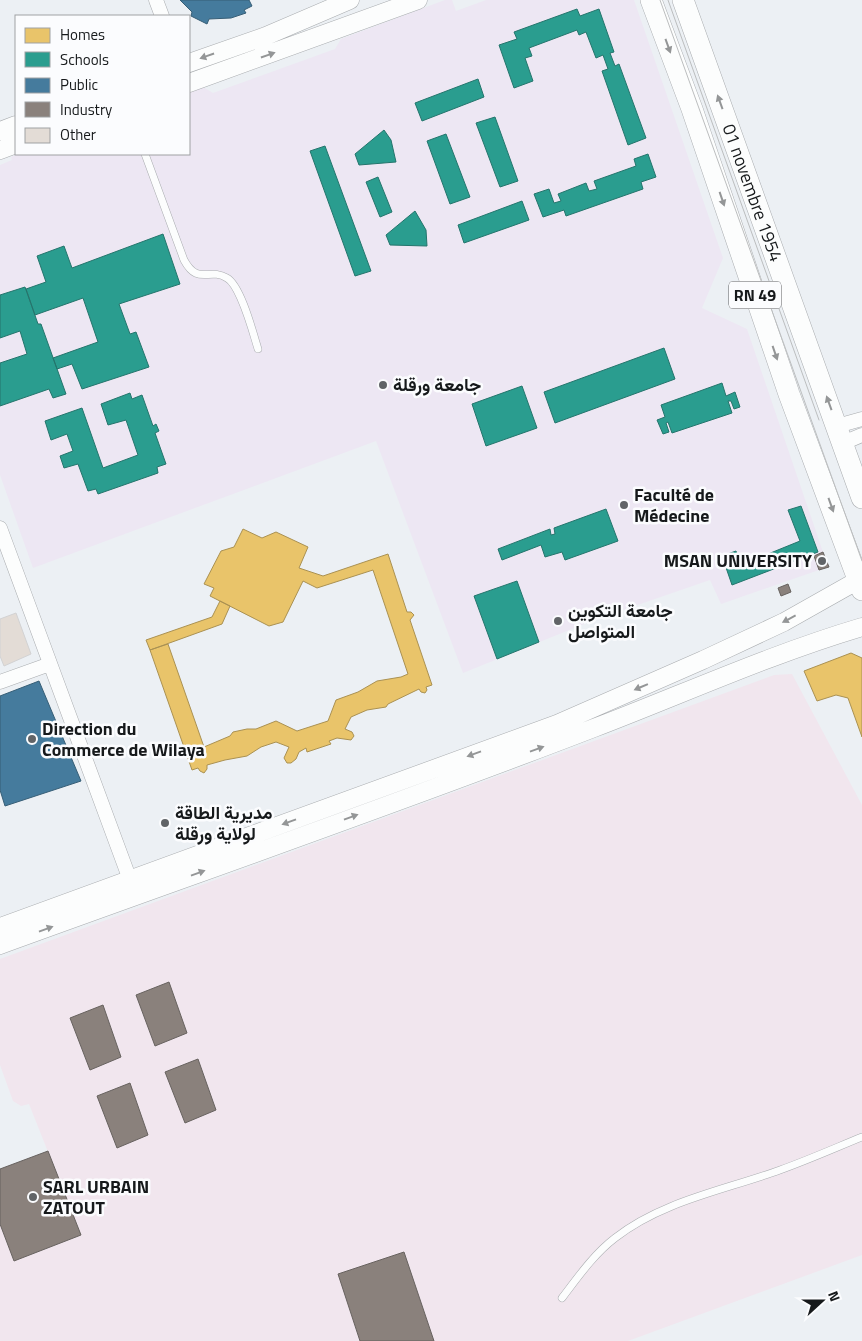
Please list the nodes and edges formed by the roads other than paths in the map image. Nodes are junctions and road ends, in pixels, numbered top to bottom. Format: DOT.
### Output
graph roads {
  1 [pos="156,0"];
  2 [pos="350,0"];
  3 [pos="418,0"];
  4 [pos="651,0"];
  5 [pos="683,0"];
  6 [pos="162,15"];
  7 [pos="230,48"];
  8 [pos="190,63"];
  9 [pos="236,66"];
  10 [pos="190,83"];
  11 [pos="15,125"];
  12 [pos="0,131"];
  13 [pos="15,144"];
  14 [pos="0,150"];
  15 [pos="145,155"];
  16 [pos="258,349"];
  17 [pos="862,419"];
  18 [pos="850,435"];
  19 [pos="862,498"];
  20 [pos="0,528"];
  21 [pos="861,583"];
  22 [pos="862,627"];
  23 [pos="50,664"];
  24 [pos="0,682"];
  25 [pos="512,749"];
  26 [pos="133,887"];
  27 [pos="0,927"];
  28 [pos="0,945"];
  29 [pos="862,1137"];
  30 [pos="562,1298"];
  1 -- 6 [label="street"];
  2 -- 7 [label="street"];
  9 -- 3 [label="street, one-way"];
  4 -- 21 [label="main road, RN 49, one-way"];
  18 -- 5 [label="main road, 01 novembre 1954 / RN 49, one-way"];
  7 -- 8 [label="street, one-way"];
  7 -- 9 [label="street"];
  9 -- 10 [label="street"];
  11 -- 12 [label="street"];
  13 -- 14 [label="street"];
  15 -- 16 [label="lane"];
  17 -- 18 [label="street"];
  18 -- 19 [label="main road, 01 novembre 1954 / RN 49"];
  20 -- 23 [label="street"];
  21 -- 25 [label="street, one-way"];
  25 -- 22 [label="street, one-way"];
  23 -- 24 [label="street"];
  23 -- 26 [label="street"];
  25 -- 26 [label="street"];
  26 -- 27 [label="street"];
  28 -- 26 [label="street, one-way"];
  29 -- 30 [label="lane"];
}
